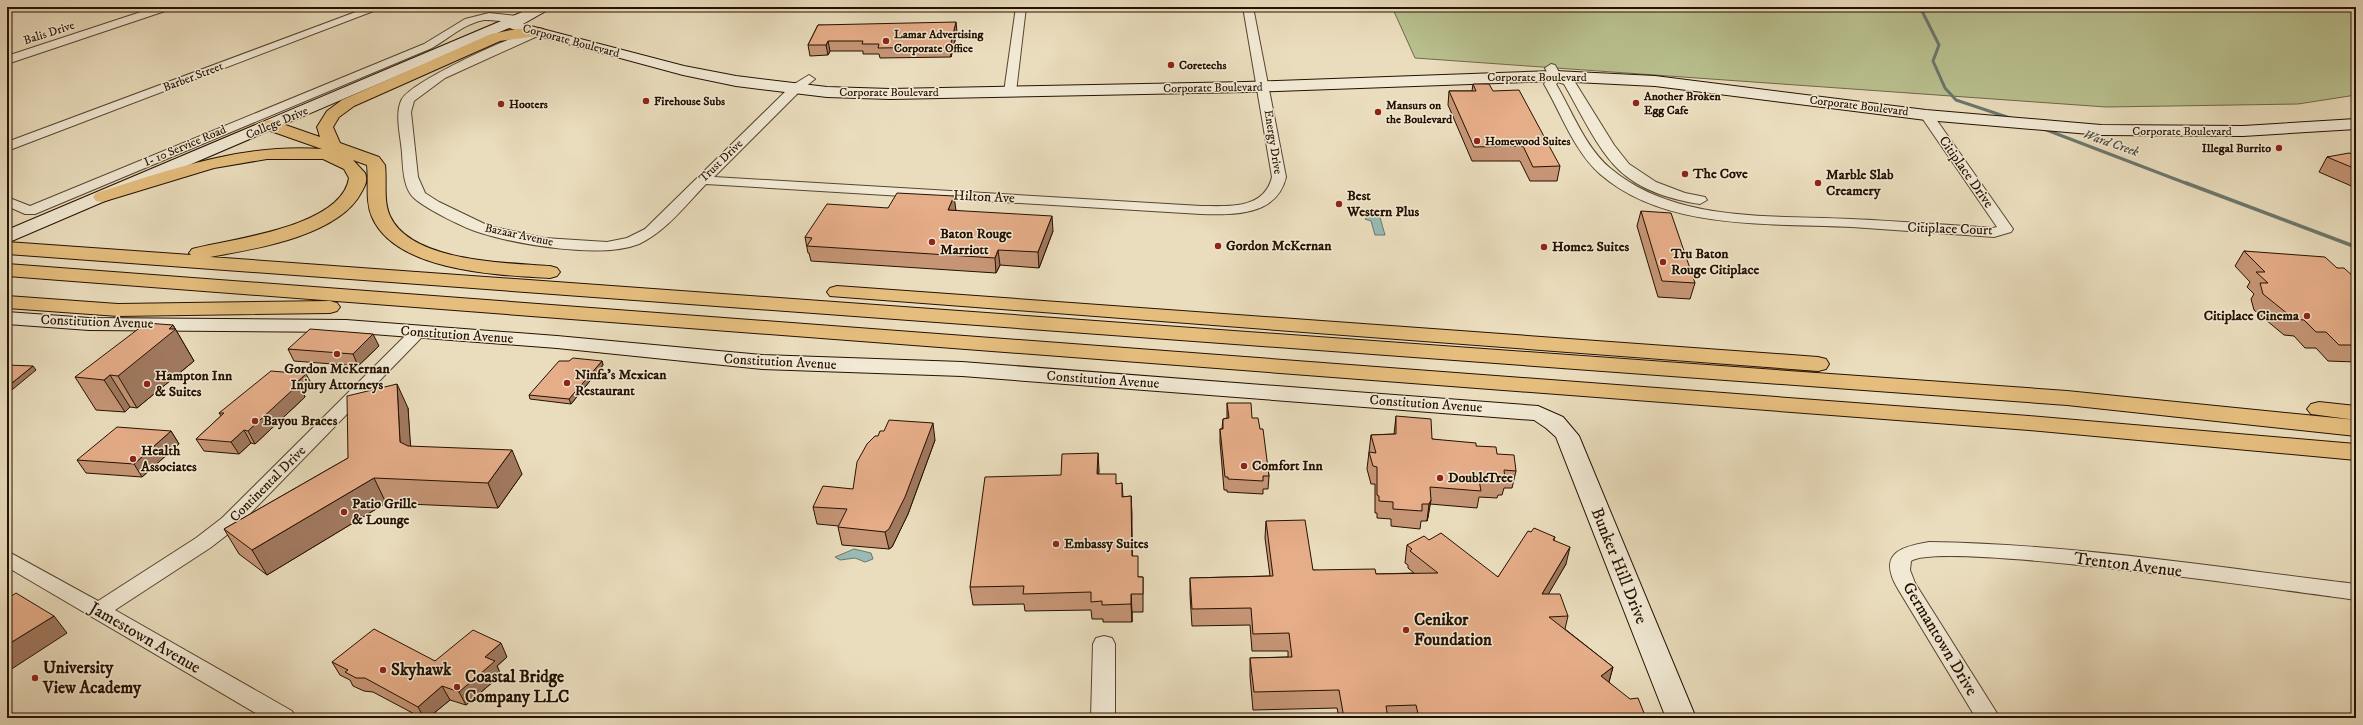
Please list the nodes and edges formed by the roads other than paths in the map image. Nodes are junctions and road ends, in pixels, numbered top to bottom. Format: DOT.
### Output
graph roads {
  1 [pos="166,7"];
  2 [pos="379,7"];
  3 [pos="546,7"];
  4 [pos="1021,7"];
  5 [pos="1248,7"];
  6 [pos="517,20"];
  7 [pos="538,32"];
  8 [pos="620,40"];
  9 [pos="594,47"];
  10 [pos="7,60"];
  11 [pos="682,60"];
  12 [pos="1553,71"];
  13 [pos="1136,79"];
  14 [pos="809,80"];
  15 [pos="1263,82"];
  16 [pos="859,83"];
  17 [pos="1011,87"];
  18 [pos="795,89"];
  19 [pos="1114,90"];
  20 [pos="827,92"];
  21 [pos="2356,111"];
  22 [pos="1926,115"];
  23 [pos="2356,124"];
  24 [pos="1596,126"];
  25 [pos="1575,127"];
  26 [pos="264,128"];
  27 [pos="7,147"];
  28 [pos="328,150"];
  29 [pos="1639,178"];
  30 [pos="702,180"];
  31 [pos="1623,184"];
  32 [pos="102,197"];
  33 [pos="1264,200"];
  34 [pos="7,201"];
  35 [pos="1722,210"];
  36 [pos="2006,229"];
  37 [pos="7,237"];
  38 [pos="632,241"];
  39 [pos="7,248"];
  40 [pos="167,260"];
  41 [pos="7,270"];
  42 [pos="7,302"];
  43 [pos="472,305"];
  44 [pos="7,318"];
  45 [pos="418,332"];
  46 [pos="2356,413"];
  47 [pos="1551,419"];
  48 [pos="2356,428"];
  49 [pos="2356,452"];
  50 [pos="7,558"];
  51 [pos="1901,558"];
  52 [pos="2356,592"];
  53 [pos="98,611"];
  54 [pos="1104,644"];
  55 [pos="284,718"];
  56 [pos="1103,718"];
  57 [pos="1681,718"];
  58 [pos="1988,718"];
  1 -- 10 [label="street, Balis Drive"];
  2 -- 27 [label="street, Barber Street"];
  3 -- 6 [label="street, College Drive"];
  4 -- 17 [label="street"];
  5 -- 15 [label="street, Energy Drive"];
  6 -- 7 [label="street, Corporate Boulevard"];
  6 -- 8 [label="street, Corporate Boulevard"];
  6 -- 26 [label="street, College Drive"];
  6 -- 34 [label="street, I- 10 Service Road"];
  7 -- 9 [label="street, Corporate Boulevard"];
  7 -- 28 [label="highway"];
  7 -- 38 [label="street, Bazaar Avenue"];
  8 -- 9 [label="street"];
  8 -- 11 [label="street, Corporate Boulevard"];
  9 -- 11 [label="street, Corporate Boulevard"];
  11 -- 14 [label="street, Corporate Boulevard"];
  11 -- 18 [label="street, Corporate Boulevard"];
  12 -- 15 [label="street, Corporate Boulevard"];
  12 -- 21 [label="street, Corporate Boulevard"];
  12 -- 22 [label="street, Corporate Boulevard"];
  12 -- 24 [label="street, Citiplace Court"];
  12 -- 25 [label="street, Citiplace Court"];
  13 -- 15 [label="street, Corporate Boulevard"];
  13 -- 17 [label="street, Corporate Boulevard"];
  13 -- 19 [label="street"];
  14 -- 16 [label="street, Corporate Boulevard"];
  14 -- 18 [label="street, Trust Drive"];
  15 -- 19 [label="street, Corporate Boulevard"];
  15 -- 33 [label="street, Energy Drive"];
  16 -- 17 [label="street, Corporate Boulevard"];
  16 -- 20 [label="street"];
  17 -- 19 [label="street, Corporate Boulevard"];
  17 -- 20 [label="street, Corporate Boulevard"];
  18 -- 20 [label="street, Corporate Boulevard"];
  18 -- 30 [label="street, Trust Drive"];
  22 -- 23 [label="street, Corporate Boulevard"];
  22 -- 36 [label="street, Citiplace Drive"];
  24 -- 25 [label="street"];
  24 -- 29 [label="street, Citiplace Court"];
  25 -- 31 [label="street, Citiplace Court"];
  26 -- 28 [label="highway"];
  26 -- 32 [label="street, College Drive"];
  28 -- 32 [label="highway"];
  28 -- 40 [label="highway"];
  28 -- 46 [label="highway"];
  29 -- 31 [label="street"];
  29 -- 35 [label="street, Citiplace Court"];
  30 -- 33 [label="street, Hilton Ave"];
  30 -- 38 [label="street, Trust Drive"];
  31 -- 35 [label="street, Citiplace Court"];
  32 -- 37 [label="street, College Drive"];
  35 -- 36 [label="street, Citiplace Court"];
  39 -- 40 [label="highway"];
  40 -- 48 [label="highway"];
  41 -- 43 [label="highway"];
  42 -- 43 [label="highway"];
  43 -- 49 [label="highway"];
  44 -- 45 [label="street, Constitution Avenue"];
  45 -- 47 [label="street, Constitution Avenue"];
  45 -- 53 [label="street, Continental Drive"];
  47 -- 57 [label="street, Bunker Hill Drive"];
  50 -- 53 [label="street, Jamestown Avenue"];
  51 -- 52 [label="street, Trenton Avenue"];
  51 -- 58 [label="street, Germantown Drive"];
  53 -- 55 [label="street, Jamestown Avenue"];
  54 -- 56 [label="street"];
}
